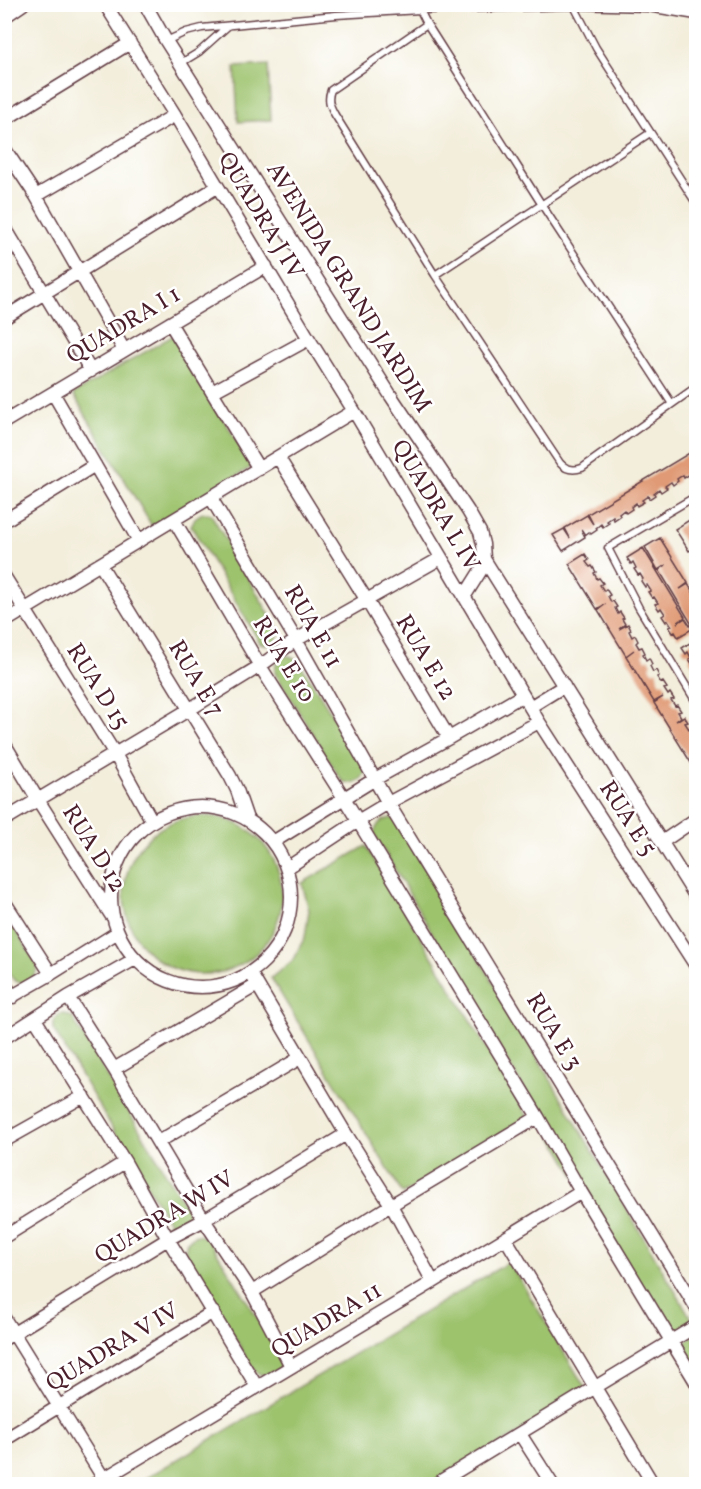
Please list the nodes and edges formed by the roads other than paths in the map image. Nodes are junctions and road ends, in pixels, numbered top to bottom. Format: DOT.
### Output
graph roads {
  1 [pos="23,4"];
  2 [pos="105,4"];
  3 [pos="145,4"];
  4 [pos="574,6"];
  5 [pos="420,10"];
  6 [pos="4,16"];
  7 [pos="696,16"];
  8 [pos="427,24"];
  9 [pos="229,25"];
  10 [pos="166,41"];
  11 [pos="130,43"];
  12 [pos="181,63"];
  13 [pos="176,115"];
  14 [pos="4,120"];
  15 [pos="650,133"];
  16 [pos="4,148"];
  17 [pos="217,187"];
  18 [pos="36,196"];
  19 [pos="696,202"];
  20 [pos="542,205"];
  21 [pos="4,226"];
  22 [pos="266,266"];
  23 [pos="79,271"];
  24 [pos="435,275"];
  25 [pos="44,294"];
  26 [pos="4,318"];
  27 [pos="170,323"];
  28 [pos="309,339"];
  29 [pos="124,350"];
  30 [pos="91,371"];
  31 [pos="696,387"];
  32 [pos="212,392"];
  33 [pos="53,393"];
  34 [pos="672,404"];
  35 [pos="354,411"];
  36 [pos="4,422"];
  37 [pos="278,457"];
  38 [pos="95,465"];
  39 [pos="259,468"];
  40 [pos="696,496"];
  41 [pos="211,498"];
  42 [pos="174,520"];
  43 [pos="4,521"];
  44 [pos="139,541"];
  45 [pos="441,558"];
  46 [pos="484,559"];
  47 [pos="100,564"];
  48 [pos="4,576"];
  49 [pos="464,597"];
  50 [pos="366,599"];
  51 [pos="24,610"];
  52 [pos="4,622"];
  53 [pos="296,640"];
  54 [pos="260,666"];
  55 [pos="564,686"];
  56 [pos="523,695"];
  57 [pos="696,702"];
  58 [pos="530,707"];
  59 [pos="190,709"];
  60 [pos="539,722"];
  61 [pos="449,738"];
  62 [pos="4,743"];
  63 [pos="115,754"];
  64 [pos="375,779"];
  65 [pos="344,798"];
  66 [pos="38,800"];
  67 [pos="388,803"];
  68 [pos="247,819"];
  69 [pos="696,819"];
  70 [pos="4,820"];
  71 [pos="152,821"];
  72 [pos="358,821"];
  73 [pos="273,842"];
  74 [pos="662,842"];
  75 [pos="287,868"];
  76 [pos="696,897"];
  77 [pos="4,901"];
  78 [pos="116,926"];
  79 [pos="135,959"];
  80 [pos="696,966"];
  81 [pos="51,974"];
  82 [pos="254,980"];
  83 [pos="4,984"];
  84 [pos="68,997"];
  85 [pos="9,999"];
  86 [pos="34,1019"];
  87 [pos="4,1038"];
  88 [pos="300,1058"];
  89 [pos="114,1068"];
  90 [pos="84,1096"];
  91 [pos="538,1117"];
  92 [pos="346,1134"];
  93 [pos="4,1141"];
  94 [pos="158,1142"];
  95 [pos="125,1162"];
  96 [pos="581,1192"];
  97 [pos="391,1205"];
  98 [pos="204,1220"];
  99 [pos="4,1237"];
  100 [pos="168,1239"];
  101 [pos="506,1239"];
  102 [pos="433,1282"];
  103 [pos="252,1292"];
  104 [pos="696,1307"];
  105 [pos="213,1312"];
  106 [pos="4,1318"];
  107 [pos="696,1326"];
  108 [pos="9,1336"];
  109 [pos="673,1341"];
  110 [pos="291,1366"];
  111 [pos="696,1382"];
  112 [pos="257,1386"];
  113 [pos="595,1388"];
  114 [pos="59,1406"];
  115 [pos="520,1434"];
  116 [pos="4,1440"];
  117 [pos="99,1482"];
  118 [pos="444,1482"];
  119 [pos="552,1485"];
  120 [pos="653,1485"];
  1 -- 6 [label="street"];
  2 -- 11 [label="street, QUADRA J IV"];
  3 -- 10 [label="street, AVENIDA GRAND JARDIM"];
  4 -- 5 [label="lane"];
  4 -- 7 [label="lane"];
  4 -- 15 [label="lane"];
  5 -- 8 [label="lane"];
  5 -- 9 [label="lane"];
  8 -- 20 [label="lane"];
  8 -- 24 [label="lane"];
  9 -- 10 [label="lane"];
  9 -- 12 [label="lane"];
  10 -- 12 [label="street, AVENIDA GRAND JARDIM"];
  11 -- 13 [label="street, QUADRA J IV"];
  11 -- 14 [label="street"];
  12 -- 46 [label="street, AVENIDA GRAND JARDIM"];
  13 -- 17 [label="street, QUADRA J IV"];
  13 -- 18 [label="street"];
  15 -- 19 [label="lane"];
  15 -- 20 [label="lane"];
  16 -- 18 [label="street"];
  17 -- 22 [label="street, QUADRA J IV"];
  17 -- 23 [label="street"];
  18 -- 23 [label="street"];
  20 -- 24 [label="lane"];
  20 -- 34 [label="lane"];
  21 -- 25 [label="street"];
  22 -- 27 [label="street, QUADRA I 1"];
  22 -- 28 [label="street, QUADRA J IV"];
  23 -- 25 [label="street"];
  23 -- 29 [label="street"];
  24 -- 34 [label="lane"];
  25 -- 26 [label="street"];
  25 -- 30 [label="street"];
  27 -- 29 [label="street, QUADRA I 1"];
  27 -- 32 [label="street"];
  28 -- 32 [label="street"];
  28 -- 35 [label="street, QUADRA L IV"];
  29 -- 30 [label="street, QUADRA I 1"];
  30 -- 33 [label="street, QUADRA I 1"];
  31 -- 34 [label="lane"];
  32 -- 39 [label="street"];
  33 -- 36 [label="street, QUADRA I 1"];
  33 -- 38 [label="street"];
  35 -- 37 [label="street"];
  35 -- 45 [label="street, QUADRA L IV"];
  37 -- 39 [label="street"];
  37 -- 50 [label="street, RUA E 12"];
  38 -- 43 [label="street"];
  38 -- 44 [label="street"];
  39 -- 41 [label="street"];
  40 -- 57 [label="lane"];
  41 -- 42 [label="street"];
  41 -- 53 [label="street, RUA E 11"];
  42 -- 44 [label="street"];
  42 -- 54 [label="street, RUA E 10"];
  44 -- 47 [label="street"];
  45 -- 49 [label="street, QUADRA L IV"];
  45 -- 50 [label="street"];
  46 -- 49 [label="street"];
  46 -- 55 [label="street"];
  47 -- 51 [label="street"];
  47 -- 59 [label="street, RUA E 7"];
  48 -- 51 [label="street, RUA D 15"];
  49 -- 56 [label="street, QUADRA L IV"];
  50 -- 53 [label="street"];
  50 -- 61 [label="street, RUA E 12"];
  51 -- 52 [label="street"];
  51 -- 63 [label="street, RUA D 15"];
  53 -- 54 [label="street"];
  53 -- 64 [label="street, RUA E 11"];
  54 -- 59 [label="street"];
  54 -- 65 [label="street, RUA E 10"];
  55 -- 58 [label="street"];
  55 -- 74 [label="street"];
  56 -- 58 [label="street, RUA E 5"];
  56 -- 61 [label="street"];
  58 -- 60 [label="street, RUA E 5"];
  59 -- 63 [label="street"];
  59 -- 68 [label="street, RUA E 7"];
  60 -- 67 [label="street"];
  60 -- 80 [label="street, RUA E 5"];
  61 -- 64 [label="street"];
  62 -- 66 [label="street, RUA D 12"];
  63 -- 66 [label="street"];
  63 -- 71 [label="street, RUA D 15"];
  64 -- 65 [label="street"];
  64 -- 67 [label="street, RUA E 3"];
  65 -- 72 [label="street, RUA E 10"];
  65 -- 73 [label="street"];
  66 -- 70 [label="street"];
  66 -- 78 [label="street, RUA D 12"];
  67 -- 72 [label="street"];
  67 -- 104 [label="street, RUA E 3"];
  68 -- 71 [label="street"];
  68 -- 73 [label="street"];
  69 -- 74 [label="street"];
  71 -- 78 [label="street"];
  72 -- 75 [label="street"];
  72 -- 91 [label="street, RUA E 10"];
  73 -- 75 [label="street"];
  74 -- 76 [label="street"];
  75 -- 82 [label="street"];
  77 -- 81 [label="street"];
  78 -- 79 [label="street"];
  78 -- 81 [label="street"];
  79 -- 82 [label="street"];
  79 -- 84 [label="street"];
  81 -- 85 [label="street"];
  82 -- 88 [label="street"];
  82 -- 89 [label="street"];
  83 -- 85 [label="street"];
  84 -- 86 [label="street"];
  84 -- 89 [label="street"];
  86 -- 87 [label="street"];
  86 -- 90 [label="street"];
  88 -- 92 [label="street"];
  88 -- 94 [label="street"];
  89 -- 94 [label="street"];
  90 -- 93 [label="street"];
  90 -- 95 [label="street"];
  91 -- 96 [label="street, RUA E 10"];
  91 -- 97 [label="street"];
  92 -- 97 [label="street"];
  92 -- 98 [label="street, QUADRA W IV"];
  94 -- 98 [label="street"];
  95 -- 99 [label="street"];
  95 -- 100 [label="street"];
  96 -- 101 [label="street, QUADRA 11"];
  96 -- 109 [label="street, RUA E 10"];
  97 -- 102 [label="street"];
  97 -- 103 [label="street"];
  98 -- 100 [label="street, QUADRA W IV"];
  98 -- 103 [label="street"];
  100 -- 105 [label="street"];
  100 -- 108 [label="street, QUADRA W IV"];
  101 -- 102 [label="street, QUADRA 11"];
  101 -- 113 [label="street"];
  102 -- 110 [label="street, QUADRA 11"];
  103 -- 110 [label="street"];
  105 -- 112 [label="street"];
  105 -- 114 [label="street, QUADRA V IV"];
  106 -- 108 [label="street"];
  107 -- 109 [label="street"];
  108 -- 114 [label="street"];
  109 -- 111 [label="street, RUA E 10"];
  109 -- 113 [label="street"];
  110 -- 112 [label="street, QUADRA 11"];
  112 -- 117 [label="street, QUADRA 11"];
  113 -- 115 [label="street"];
  113 -- 120 [label="street"];
  114 -- 116 [label="street, QUADRA V IV"];
  114 -- 117 [label="street"];
  115 -- 118 [label="street"];
  115 -- 119 [label="street"];
}
